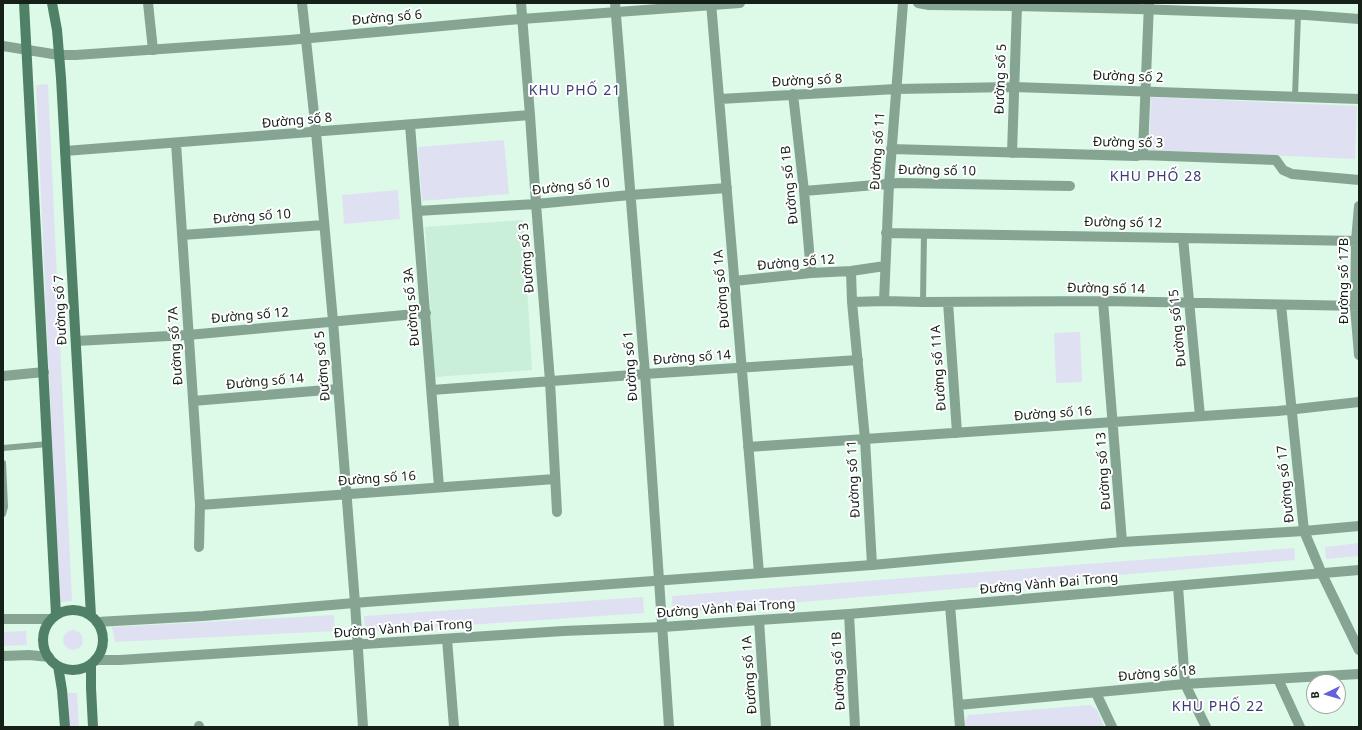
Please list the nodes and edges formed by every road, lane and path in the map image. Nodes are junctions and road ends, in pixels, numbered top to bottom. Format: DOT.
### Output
graph roads {
  1 [pos="24,3"];
  2 [pos="52,3"];
  3 [pos="148,3"];
  4 [pos="302,3"];
  5 [pos="521,3"];
  6 [pos="740,3"];
  7 [pos="903,3"];
  8 [pos="918,3"];
  9 [pos="711,4"];
  10 [pos="1017,6"];
  11 [pos="1148,6"];
  12 [pos="616,8"];
  13 [pos="1298,15"];
  14 [pos="523,19"];
  15 [pos="1359,19"];
  16 [pos="305,39"];
  17 [pos="3,46"];
  18 [pos="154,50"];
  19 [pos="27,51"];
  20 [pos="59,55"];
  21 [pos="1014,86"];
  22 [pos="896,89"];
  23 [pos="1146,91"];
  24 [pos="793,94"];
  25 [pos="1295,96"];
  26 [pos="720,99"];
  27 [pos="1359,99"];
  28 [pos="530,115"];
  29 [pos="410,125"];
  30 [pos="316,132"];
  31 [pos="176,143"];
  32 [pos="891,149"];
  33 [pos="65,151"];
  34 [pos="1012,153"];
  35 [pos="1141,155"];
  36 [pos="1359,180"];
  37 [pos="889,184"];
  38 [pos="1070,186"];
  39 [pos="726,188"];
  40 [pos="804,191"];
  41 [pos="630,195"];
  42 [pos="536,204"];
  43 [pos="1359,206"];
  44 [pos="417,211"];
  45 [pos="324,225"];
  46 [pos="886,233"];
  47 [pos="924,233"];
  48 [pos="182,235"];
  49 [pos="1183,238"];
  50 [pos="1357,241"];
  51 [pos="885,266"];
  52 [pos="851,271"];
  53 [pos="811,273"];
  54 [pos="734,282"];
  55 [pos="884,301"];
  56 [pos="1103,301"];
  57 [pos="852,302"];
  58 [pos="923,302"];
  59 [pos="948,302"];
  60 [pos="1189,303"];
  61 [pos="1281,305"];
  62 [pos="1357,307"];
  63 [pos="426,313"];
  64 [pos="333,321"];
  65 [pos="188,334"];
  66 [pos="76,341"];
  67 [pos="1359,355"];
  68 [pos="858,360"];
  69 [pos="741,367"];
  70 [pos="44,372"];
  71 [pos="645,374"];
  72 [pos="3,376"];
  73 [pos="550,381"];
  74 [pos="338,389"];
  75 [pos="432,390"];
  76 [pos="193,401"];
  77 [pos="1359,402"];
  78 [pos="1292,409"];
  79 [pos="1200,416"];
  80 [pos="1114,422"];
  81 [pos="957,433"];
  82 [pos="865,439"];
  83 [pos="48,444"];
  84 [pos="748,446"];
  85 [pos="3,448"];
  86 [pos="3,463"];
  87 [pos="555,479"];
  88 [pos="439,487"];
  89 [pos="346,494"];
  90 [pos="200,505"];
  91 [pos="557,512"];
  92 [pos="3,514"];
  93 [pos="1359,526"];
  94 [pos="1304,531"];
  95 [pos="1122,542"];
  96 [pos="199,547"];
  97 [pos="872,565"];
  98 [pos="1359,570"];
  99 [pos="759,572"];
  100 [pos="1322,574"];
  101 [pos="660,581"];
  102 [pos="1178,586"];
  103 [pos="355,603"];
  104 [pos="950,605"];
  105 [pos="849,614"];
  106 [pos="53,617"];
  107 [pos="3,619"];
  108 [pos="94,619"];
  109 [pos="759,620"];
  110 [pos="663,627"];
  111 [pos="447,639"];
  112 [pos="358,644"];
  113 [pos="1359,650"];
  114 [pos="3,656"];
  115 [pos="48,657"];
  116 [pos="93,662"];
  117 [pos="58,666"];
  118 [pos="1359,674"];
  119 [pos="1278,679"];
  120 [pos="1185,684"];
  121 [pos="1096,693"];
  122 [pos="958,705"];
  123 [pos="65,727"];
  124 [pos="93,727"];
  125 [pos="363,727"];
  126 [pos="454,727"];
  127 [pos="666,727"];
  128 [pos="669,727"];
  129 [pos="766,727"];
  130 [pos="855,727"];
  131 [pos="960,727"];
  132 [pos="1112,727"];
  133 [pos="1206,727"];
  134 [pos="1300,727"];
  1 -- 19 [label="main road, Đường số 7"];
  2 -- 20 [label="main road, Đường số 7"];
  3 -- 18 [label="street"];
  4 -- 16 [label="street, Đường số 5"];
  5 -- 14 [label="street, Đường số 3"];
  6 -- 9 [label="street, Đường số 6"];
  7 -- 22 [label="street, Đường số 11"];
  8 -- 10 [label="street"];
  9 -- 12 [label="street, Đường số 6"];
  9 -- 26 [label="street, Đường số 1A"];
  10 -- 11 [label="street"];
  10 -- 21 [label="street, Đường số 5"];
  11 -- 13 [label="street"];
  11 -- 23 [label="street"];
  12 -- 14 [label="street, Đường số 6"];
  12 -- 41 [label="street, Đường số 1"];
  13 -- 15 [label="street"];
  13 -- 25 [label="lane"];
  14 -- 16 [label="street, Đường số 6"];
  14 -- 28 [label="street, Đường số 3"];
  16 -- 18 [label="street, Đường số 6"];
  16 -- 30 [label="street, Đường số 5"];
  17 -- 19 [label="street"];
  18 -- 20 [label="street, Đường số 6"];
  19 -- 20 [label="street"];
  19 -- 70 [label="main road, Đường số 7"];
  20 -- 33 [label="main road, Đường số 7"];
  21 -- 22 [label="street, Đường số 2"];
  21 -- 23 [label="street, Đường số 2"];
  21 -- 34 [label="street, Đường số 5"];
  22 -- 24 [label="street, Đường số 8"];
  22 -- 32 [label="street, Đường số 11"];
  23 -- 25 [label="street, Đường số 2"];
  23 -- 35 [label="street"];
  24 -- 26 [label="street, Đường số 8"];
  24 -- 40 [label="street, Đường số 1B"];
  25 -- 27 [label="street, Đường số 2"];
  26 -- 39 [label="street, Đường số 1A"];
  28 -- 29 [label="street, Đường số 8"];
  28 -- 42 [label="street, Đường số 3"];
  29 -- 30 [label="street, Đường số 8"];
  29 -- 44 [label="street, Đường số 3A"];
  30 -- 31 [label="street, Đường số 8"];
  30 -- 45 [label="street, Đường số 5"];
  31 -- 33 [label="street, Đường số 8"];
  31 -- 48 [label="street, Đường số 7A"];
  32 -- 34 [label="street, Đường số 3"];
  32 -- 37 [label="street, Đường số 11"];
  33 -- 66 [label="main road, Đường số 7"];
  34 -- 35 [label="street, Đường số 3"];
  35 -- 36 [label="street, Đường số 3"];
  37 -- 38 [label="street, Đường số 10"];
  37 -- 40 [label="street, Đường số 10"];
  37 -- 46 [label="street, Đường số 11"];
  39 -- 41 [label="street, Đường số 10"];
  39 -- 54 [label="street, Đường số 1A"];
  40 -- 53 [label="street, Đường số 1B"];
  41 -- 42 [label="street, Đường số 10"];
  41 -- 71 [label="street, Đường số 1"];
  42 -- 44 [label="street, Đường số 10"];
  42 -- 73 [label="street, Đường số 3"];
  43 -- 50 [label="street, Đường số 17B"];
  44 -- 63 [label="street, Đường số 3A"];
  45 -- 48 [label="street, Đường số 10"];
  45 -- 64 [label="street, Đường số 5"];
  46 -- 47 [label="street, Đường số 12"];
  46 -- 51 [label="street, Đường số 11"];
  47 -- 49 [label="street, Đường số 12"];
  47 -- 58 [label="lane"];
  48 -- 65 [label="street, Đường số 7A"];
  49 -- 50 [label="street, Đường số 12"];
  49 -- 60 [label="street, Đường số 15"];
  50 -- 62 [label="street, Đường số 17B"];
  51 -- 52 [label="street, Đường số 12"];
  51 -- 55 [label="street, Đường số 11"];
  52 -- 53 [label="street, Đường số 12"];
  52 -- 57 [label="street, Đường số 11"];
  53 -- 54 [label="street, Đường số 12"];
  54 -- 69 [label="street, Đường số 1A"];
  55 -- 57 [label="street, Đường số 14"];
  55 -- 58 [label="street, Đường số 14"];
  56 -- 59 [label="street, Đường số 14"];
  56 -- 60 [label="street, Đường số 14"];
  56 -- 80 [label="street, Đường số 13"];
  57 -- 68 [label="street, Đường số 11"];
  58 -- 59 [label="street, Đường số 14"];
  59 -- 81 [label="street, Đường số 11A"];
  60 -- 61 [label="street, Đường số 14"];
  60 -- 79 [label="street, Đường số 15"];
  61 -- 62 [label="street, Đường số 14"];
  61 -- 78 [label="street, Đường số 17"];
  62 -- 67 [label="street, Đường số 17B"];
  63 -- 64 [label="street, Đường số 12"];
  63 -- 75 [label="street, Đường số 3A"];
  64 -- 65 [label="street, Đường số 12"];
  64 -- 74 [label="street, Đường số 5"];
  65 -- 66 [label="street, Đường số 12"];
  65 -- 76 [label="street, Đường số 7A"];
  66 -- 108 [label="main road, Đường số 7"];
  68 -- 69 [label="street, Đường số 14"];
  68 -- 82 [label="street, Đường số 11"];
  69 -- 71 [label="street, Đường số 14"];
  69 -- 84 [label="street, Đường số 1A"];
  70 -- 72 [label="street"];
  70 -- 83 [label="main road, Đường số 7"];
  71 -- 73 [label="street, Đường số 14"];
  71 -- 101 [label="street, Đường số 1"];
  73 -- 75 [label="street, Đường số 14"];
  73 -- 87 [label="street, Đường số 3"];
  74 -- 76 [label="street, Đường số 14"];
  74 -- 89 [label="street, Đường số 5"];
  75 -- 88 [label="street, Đường số 3A"];
  76 -- 90 [label="street, Đường số 7A"];
  77 -- 78 [label="street, Đường số 16"];
  78 -- 79 [label="street, Đường số 16"];
  78 -- 94 [label="street, Đường số 17"];
  79 -- 80 [label="street, Đường số 16"];
  80 -- 81 [label="street, Đường số 16"];
  80 -- 95 [label="street, Đường số 13"];
  81 -- 82 [label="street, Đường số 16"];
  82 -- 84 [label="street, Đường số 16"];
  82 -- 97 [label="street, Đường số 11"];
  83 -- 85 [label="lane"];
  83 -- 106 [label="main road, Đường số 7"];
  84 -- 99 [label="street, Đường số 1A"];
  86 -- 92 [label="lane"];
  87 -- 88 [label="street, Đường số 16"];
  87 -- 91 [label="street, Đường số 3"];
  88 -- 89 [label="street, Đường số 16"];
  89 -- 90 [label="street, Đường số 16"];
  89 -- 103 [label="street, Đường số 5"];
  90 -- 96 [label="street, Đường số 7A"];
  93 -- 94 [label="street"];
  94 -- 95 [label="street"];
  94 -- 100 [label="street, Đường số 17"];
  95 -- 97 [label="street"];
  97 -- 99 [label="street"];
  98 -- 100 [label="street, Đường Vành Đai Trong"];
  99 -- 101 [label="street"];
  100 -- 102 [label="street, Đường Vành Đai Trong"];
  100 -- 113 [label="street, Đường số 17"];
  101 -- 103 [label="street"];
  101 -- 110 [label="street, Đường số 1"];
  102 -- 104 [label="street, Đường Vành Đai Trong"];
  102 -- 120 [label="street"];
  103 -- 108 [label="street"];
  103 -- 112 [label="street, Đường số 5"];
  104 -- 105 [label="street, Đường Vành Đai Trong"];
  104 -- 122 [label="street"];
  105 -- 109 [label="street, Đường Vành Đai Trong"];
  105 -- 130 [label="street, Đường số 1B"];
  106 -- 107 [label="street"];
  106 -- 108 [label="main road"];
  106 -- 115 [label="main road"];
  108 -- 116 [label="main road"];
  109 -- 110 [label="street, Đường Vành Đai Trong"];
  109 -- 129 [label="street, Đường số 1A"];
  110 -- 111 [label="street, Đường Vành Đai Trong"];
  110 -- 128 [label="street, Đường số 1"];
  111 -- 112 [label="street, Đường Vành Đai Trong"];
  111 -- 126 [label="street"];
  112 -- 116 [label="street, Đường Vành Đai Trong"];
  112 -- 125 [label="street, Đường số 5"];
  114 -- 115 [label="street"];
  115 -- 117 [label="main road"];
  116 -- 117 [label="main road"];
  116 -- 124 [label="main road"];
  117 -- 123 [label="main road"];
  118 -- 119 [label="street, Đường số 18"];
  119 -- 120 [label="street, Đường số 18"];
  119 -- 134 [label="street"];
  120 -- 121 [label="street, Đường số 18"];
  120 -- 133 [label="street"];
  121 -- 122 [label="street, Đường số 18"];
  121 -- 132 [label="street"];
  122 -- 131 [label="street"];
  127 -- 128 [label="street"];
}
